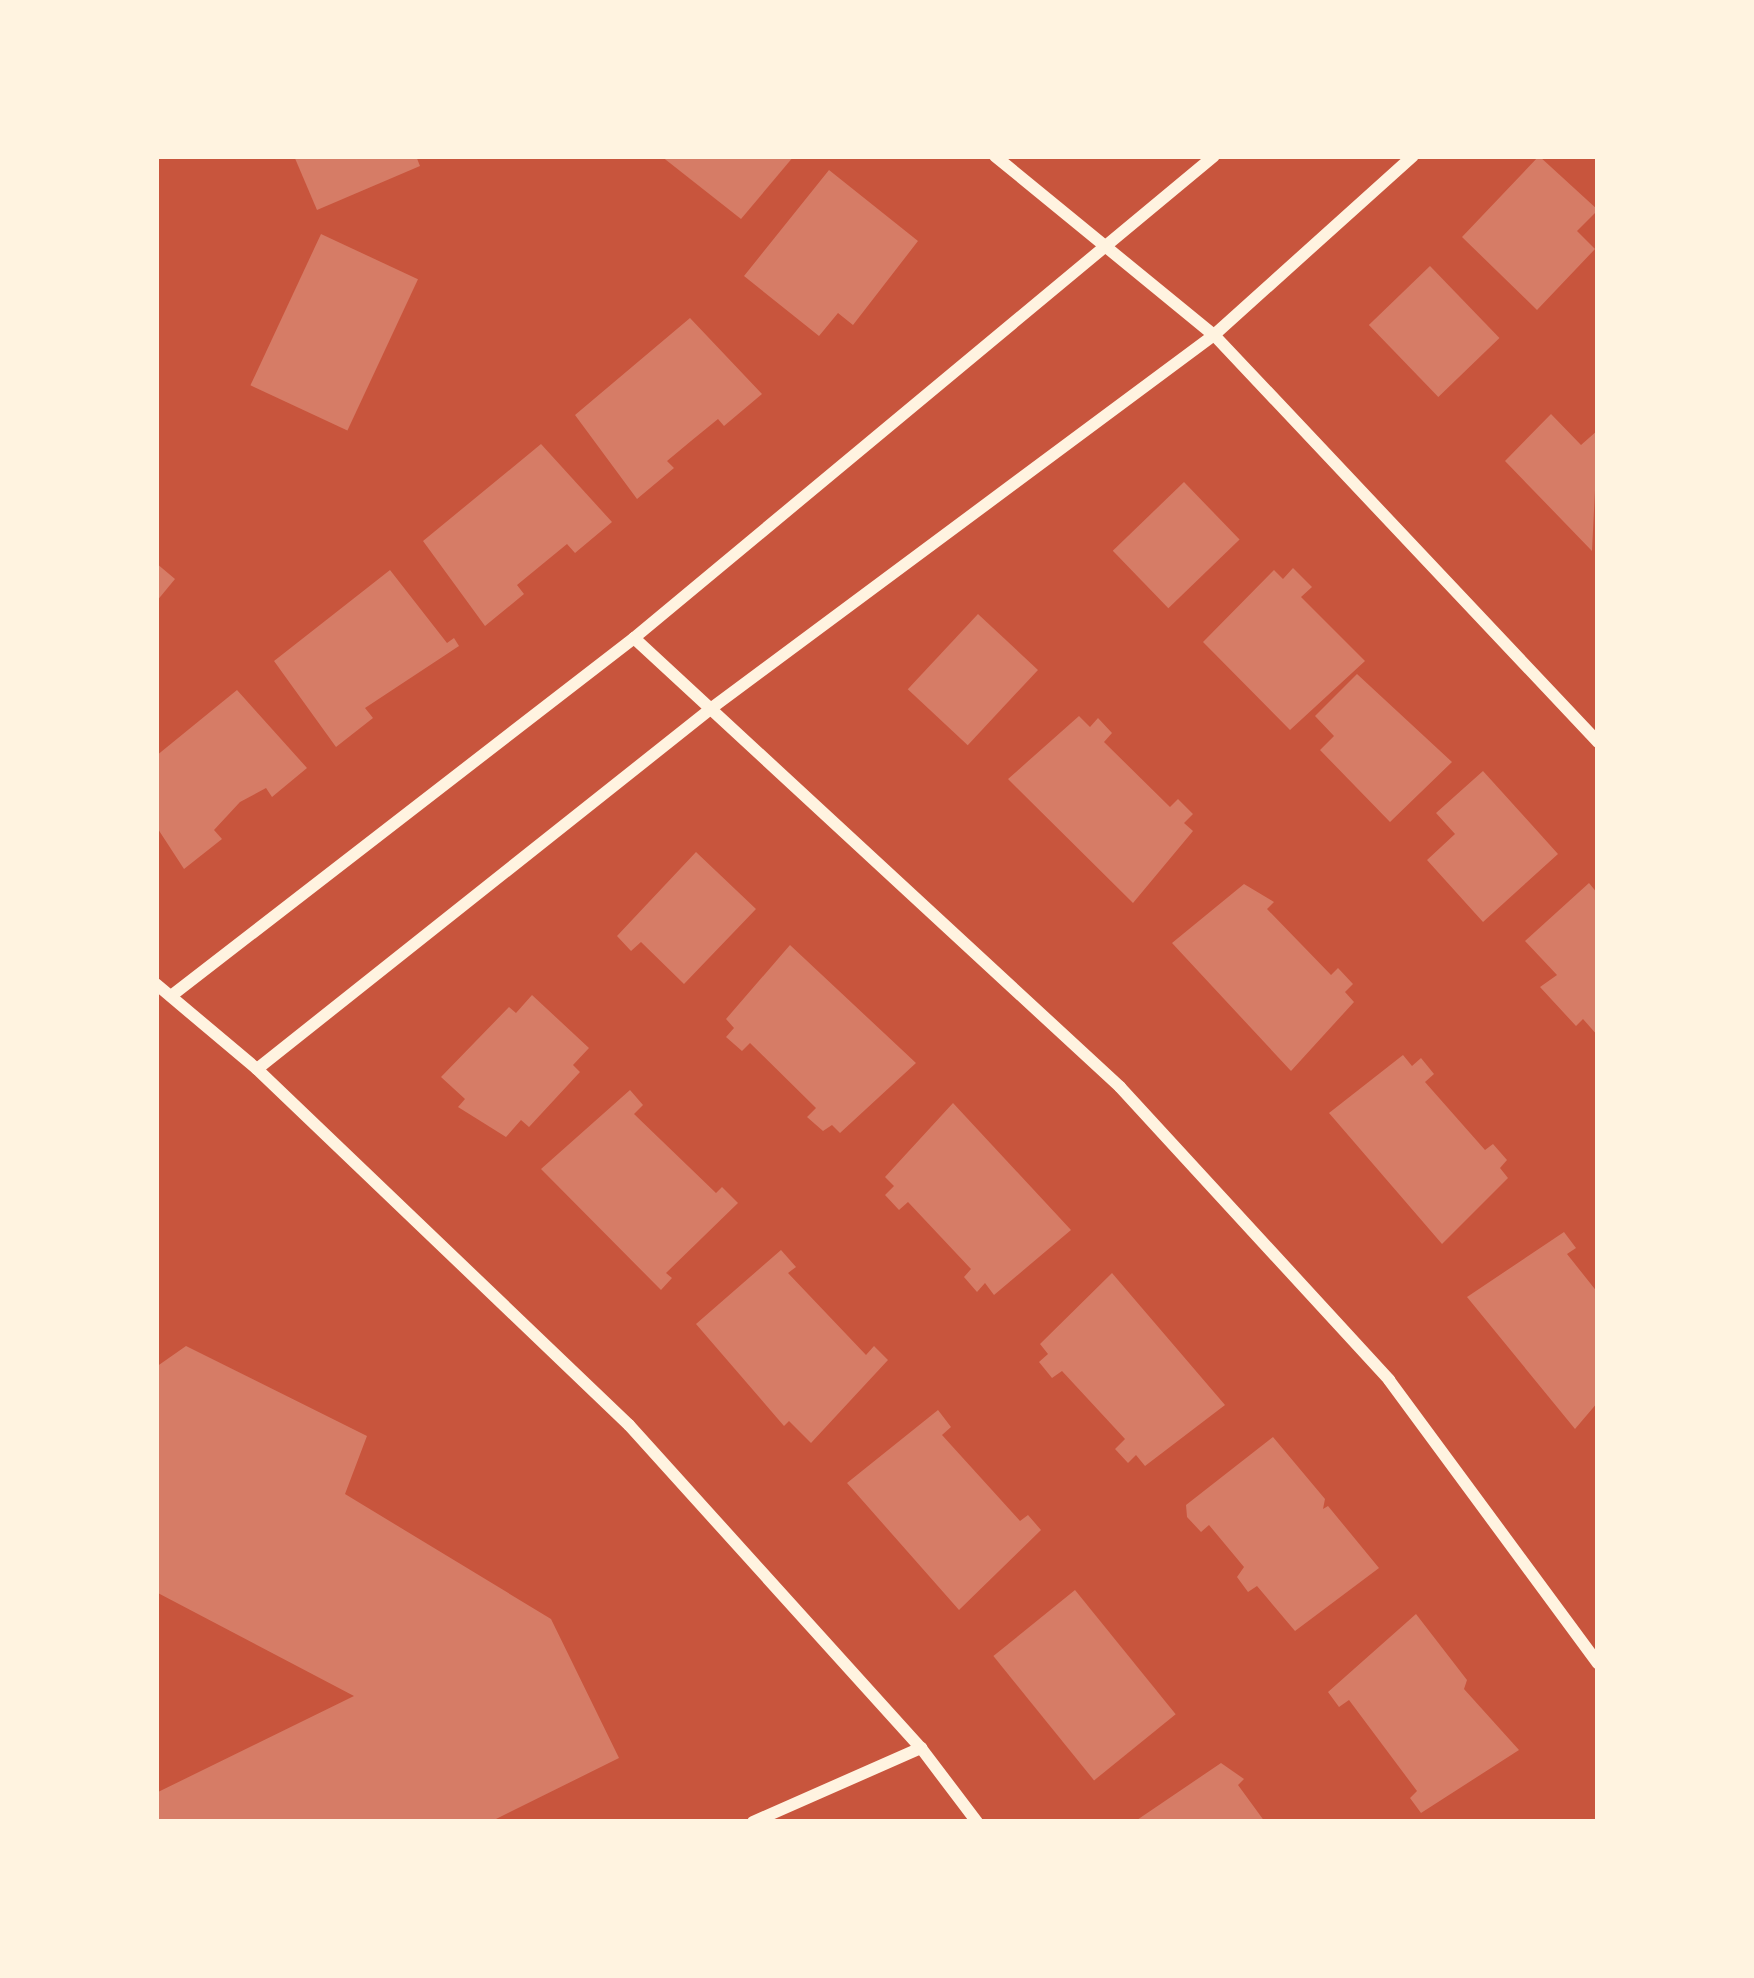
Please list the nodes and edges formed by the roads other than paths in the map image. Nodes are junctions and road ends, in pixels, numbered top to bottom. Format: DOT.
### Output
graph roads {
  1 [pos="995,156"];
  2 [pos="1214,156"];
  3 [pos="1413,156"];
  4 [pos="1111,248"];
  5 [pos="1214,335"];
  6 [pos="634,638"];
  7 [pos="713,706"];
  8 [pos="1598,742"];
  9 [pos="156,984"];
  10 [pos="171,996"];
  11 [pos="256,1069"];
  12 [pos="1598,1663"];
  13 [pos="921,1748"];
  14 [pos="753,1822"];
  15 [pos="977,1822"];
  1 -- 4 [label="street"];
  2 -- 4 [label="street"];
  3 -- 5 [label="street"];
  4 -- 5 [label="street"];
  4 -- 6 [label="street"];
  5 -- 7 [label="street"];
  5 -- 8 [label="street"];
  6 -- 7 [label="street"];
  6 -- 10 [label="street"];
  7 -- 11 [label="street"];
  7 -- 12 [label="street"];
  9 -- 10 [label="street"];
  10 -- 11 [label="street"];
  11 -- 13 [label="street"];
  13 -- 14 [label="street"];
  13 -- 15 [label="street"];
}
